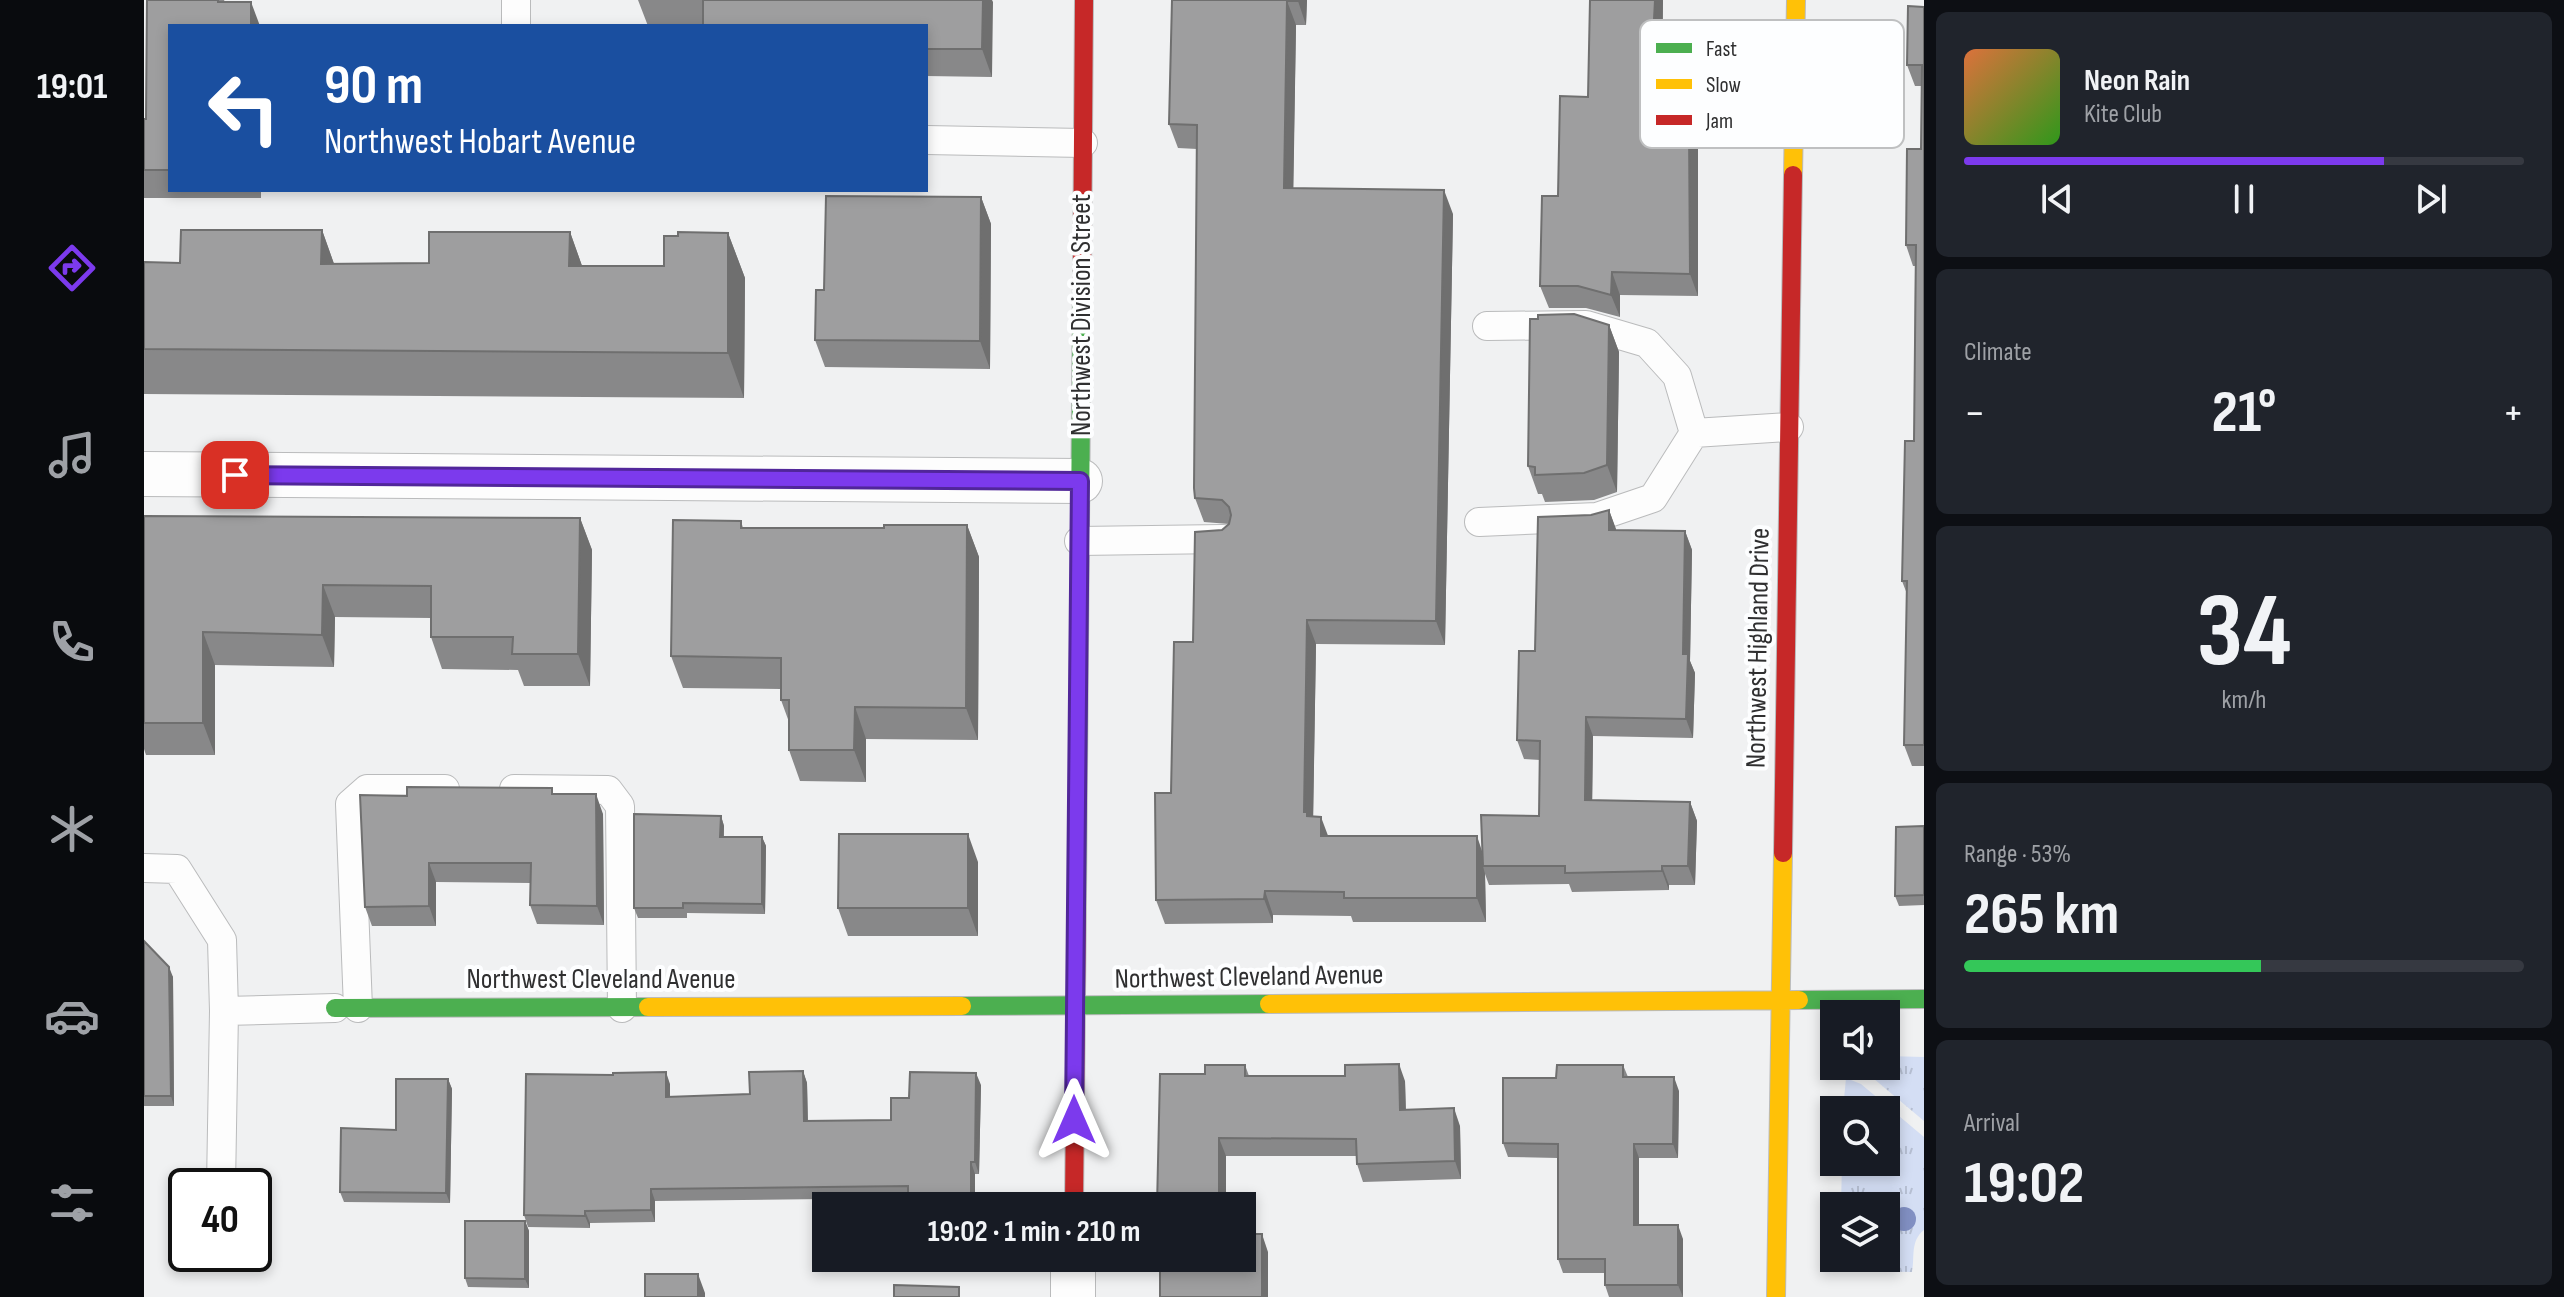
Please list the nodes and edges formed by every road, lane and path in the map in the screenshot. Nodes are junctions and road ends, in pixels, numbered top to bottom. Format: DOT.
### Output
graph roads {
  1 [pos="516,0"];
  2 [pos="1084,0"];
  3 [pos="1796,0"];
  4 [pos="1796,20"];
  5 [pos="516,24"];
  6 [pos="928,140"];
  7 [pos="1083,143"];
  8 [pos="1794,148"];
  9 [pos="1487,326"];
  10 [pos="1789,427"];
  11 [pos="1694,433"];
  12 [pos="144,474"];
  13 [pos="1080,481"];
  14 [pos="1479,522"];
  15 [pos="1223,539"];
  16 [pos="1079,541"];
  17 [pos="144,868"];
  18 [pos="1924,999"];
  19 [pos="1781,1000"];
  20 [pos="1075,1006"];
  21 [pos="346,1008"];
  22 [pos="622,1008"];
  23 [pos="224,1011"];
  24 [pos="221,1168"];
  25 [pos="1074,1192"];
  26 [pos="1073,1272"];
  27 [pos="1073,1297"];
  28 [pos="1776,1297"];
  1 -- 5 [label="lane"];
  2 -- 7 [label="street, Northwest Division Street"];
  3 -- 4 [label="street, Northwest Highland Drive"];
  6 -- 7 [label="lane"];
  7 -- 13 [label="street, Northwest Division Street"];
  8 -- 10 [label="street, Northwest Highland Drive"];
  9 -- 11 [label="lane"];
  10 -- 11 [label="lane"];
  10 -- 19 [label="street, Northwest Highland Drive"];
  11 -- 14 [label="lane"];
  12 -- 13 [label="street"];
  13 -- 16 [label="street, Northwest Division Street"];
  15 -- 16 [label="lane"];
  16 -- 20 [label="street, Northwest Division Street"];
  17 -- 23 [label="lane"];
  18 -- 19 [label="street, Northwest Cleveland Avenue"];
  19 -- 20 [label="street, Northwest Cleveland Avenue"];
  19 -- 28 [label="street, Northwest Highland Drive"];
  20 -- 22 [label="street, Northwest Cleveland Avenue"];
  20 -- 25 [label="street, Northwest Division Street"];
  21 -- 22 [label="street, Northwest Cleveland Avenue"];
  21 -- 22 [label="lane"];
  21 -- 23 [label="lane"];
  23 -- 24 [label="lane"];
  26 -- 27 [label="street"];
}
